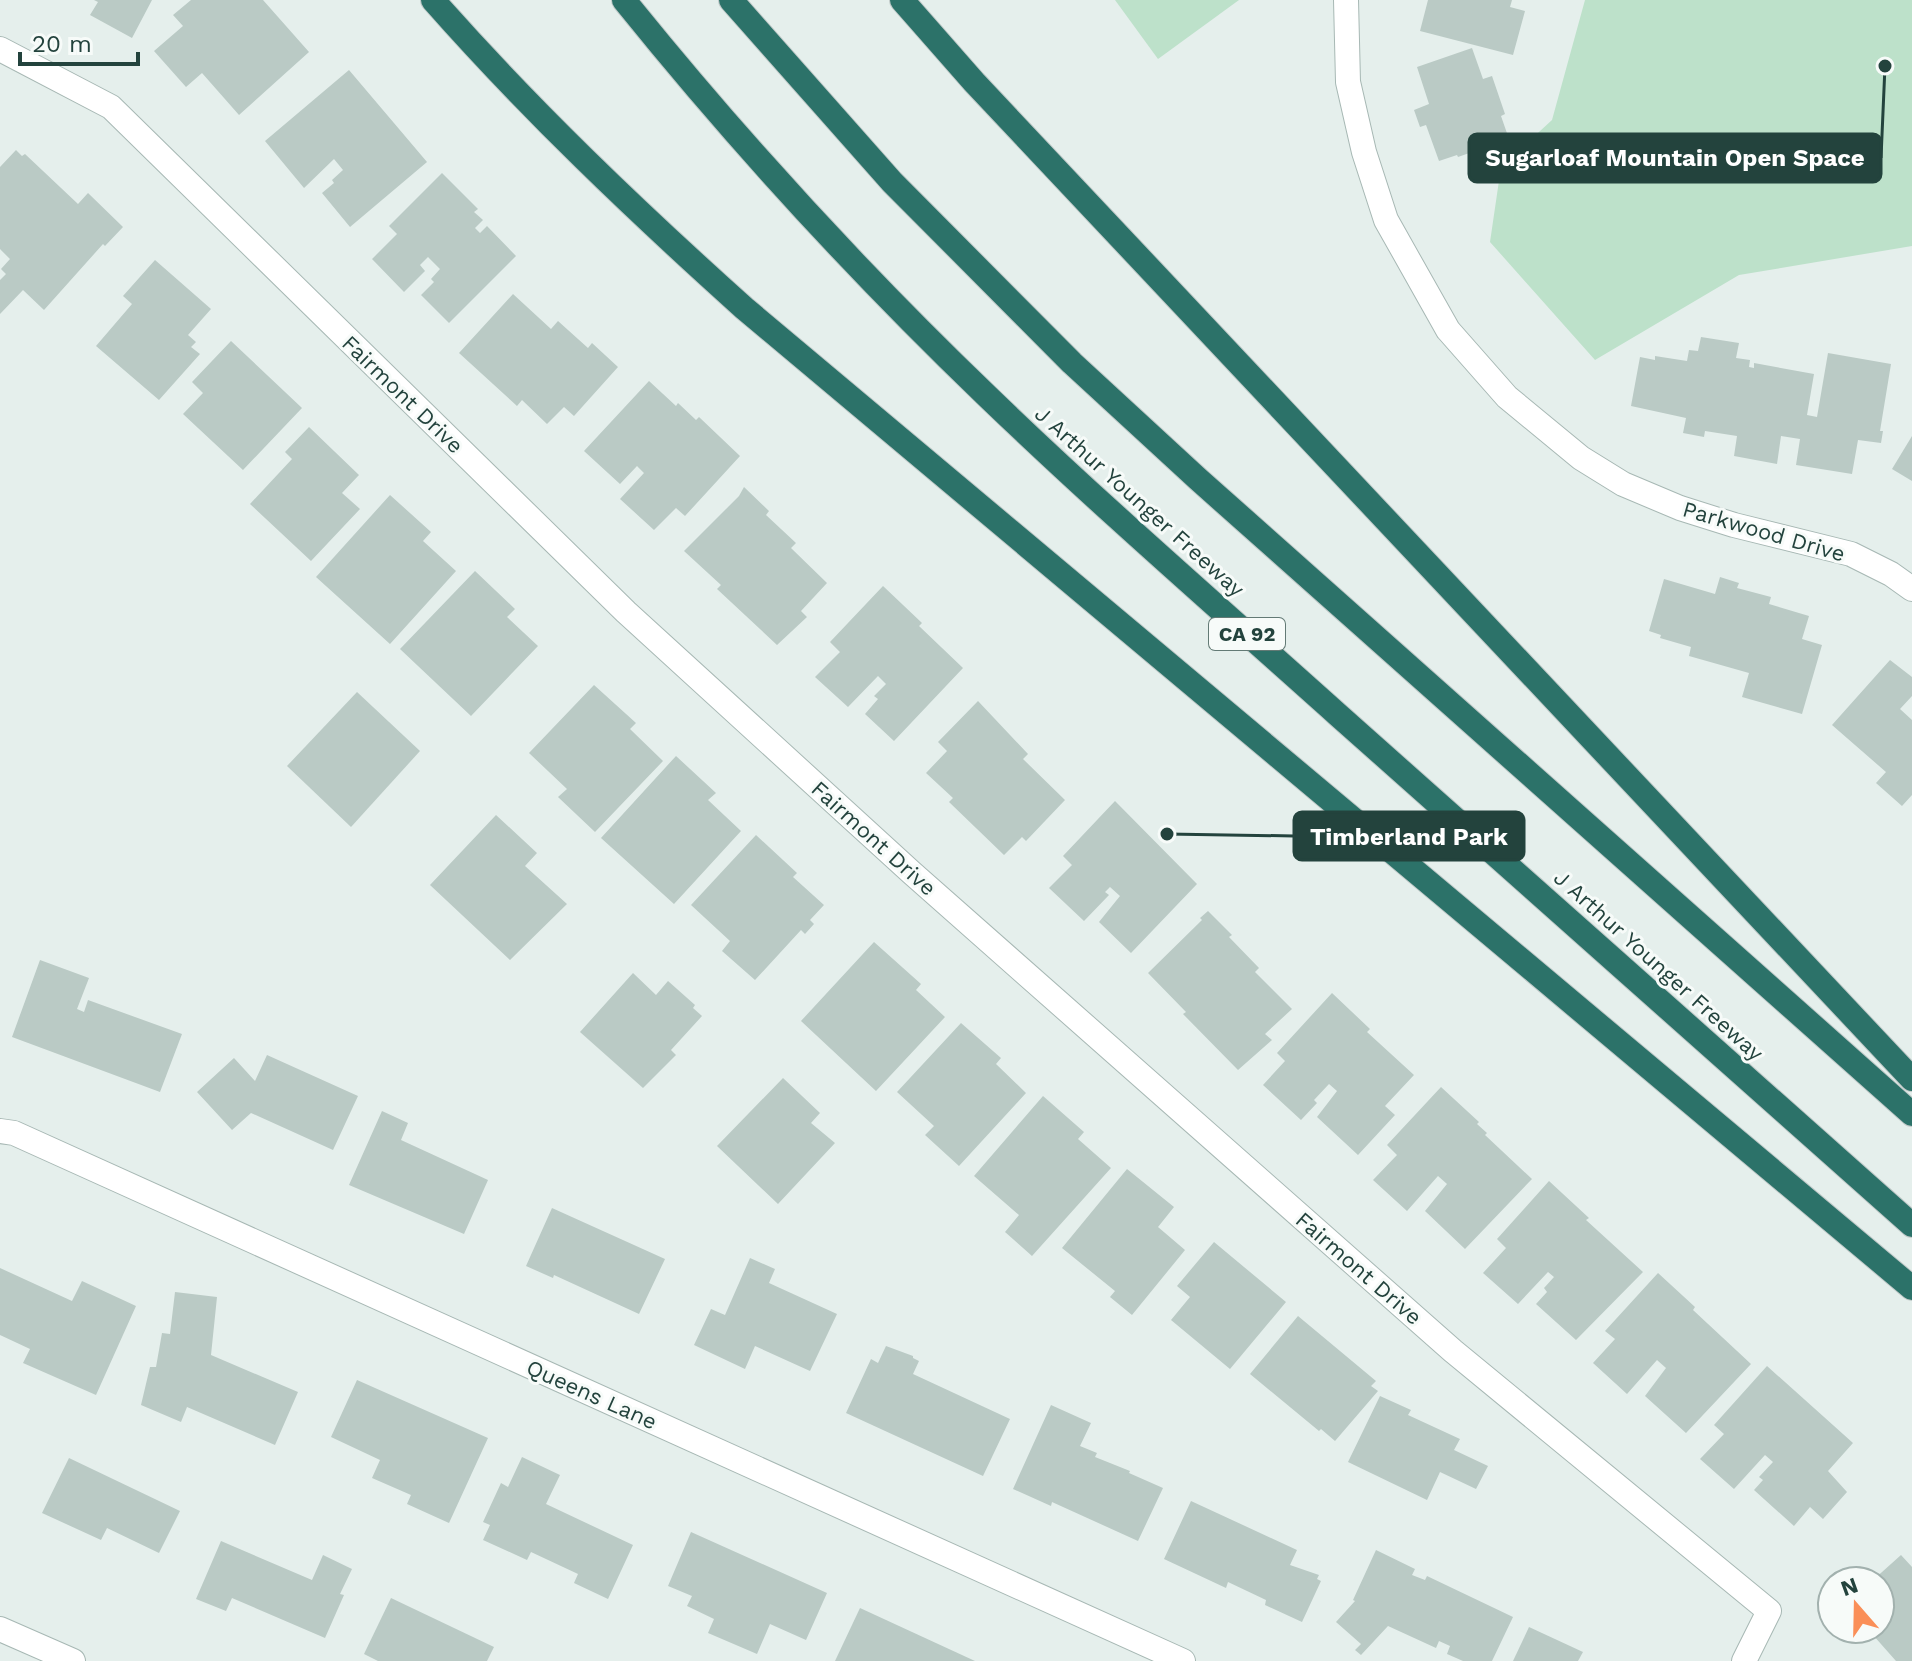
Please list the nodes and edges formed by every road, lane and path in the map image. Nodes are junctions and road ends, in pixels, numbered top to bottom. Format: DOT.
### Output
graph roads {
  1 [pos="433,0"];
  2 [pos="624,0"];
  3 [pos="731,0"];
  4 [pos="902,0"];
  5 [pos="1346,0"];
  6 [pos="0,49"];
  7 [pos="1912,589"];
  8 [pos="1912,1079"];
  9 [pos="1912,1114"];
  10 [pos="0,1131"];
  11 [pos="1912,1225"];
  12 [pos="1912,1288"];
  13 [pos="0,1629"];
  14 [pos="73,1661"];
  15 [pos="1183,1661"];
  16 [pos="1744,1661"];
  1 -- 12 [label="highway"];
  2 -- 11 [label="highway, J Arthur Younger Freeway / CA 92"];
  3 -- 9 [label="highway"];
  4 -- 8 [label="highway"];
  5 -- 7 [label="street, Parkwood Drive"];
  6 -- 16 [label="street, Fairmont Drive"];
  10 -- 15 [label="street, Queens Lane"];
  13 -- 14 [label="street"];
}
